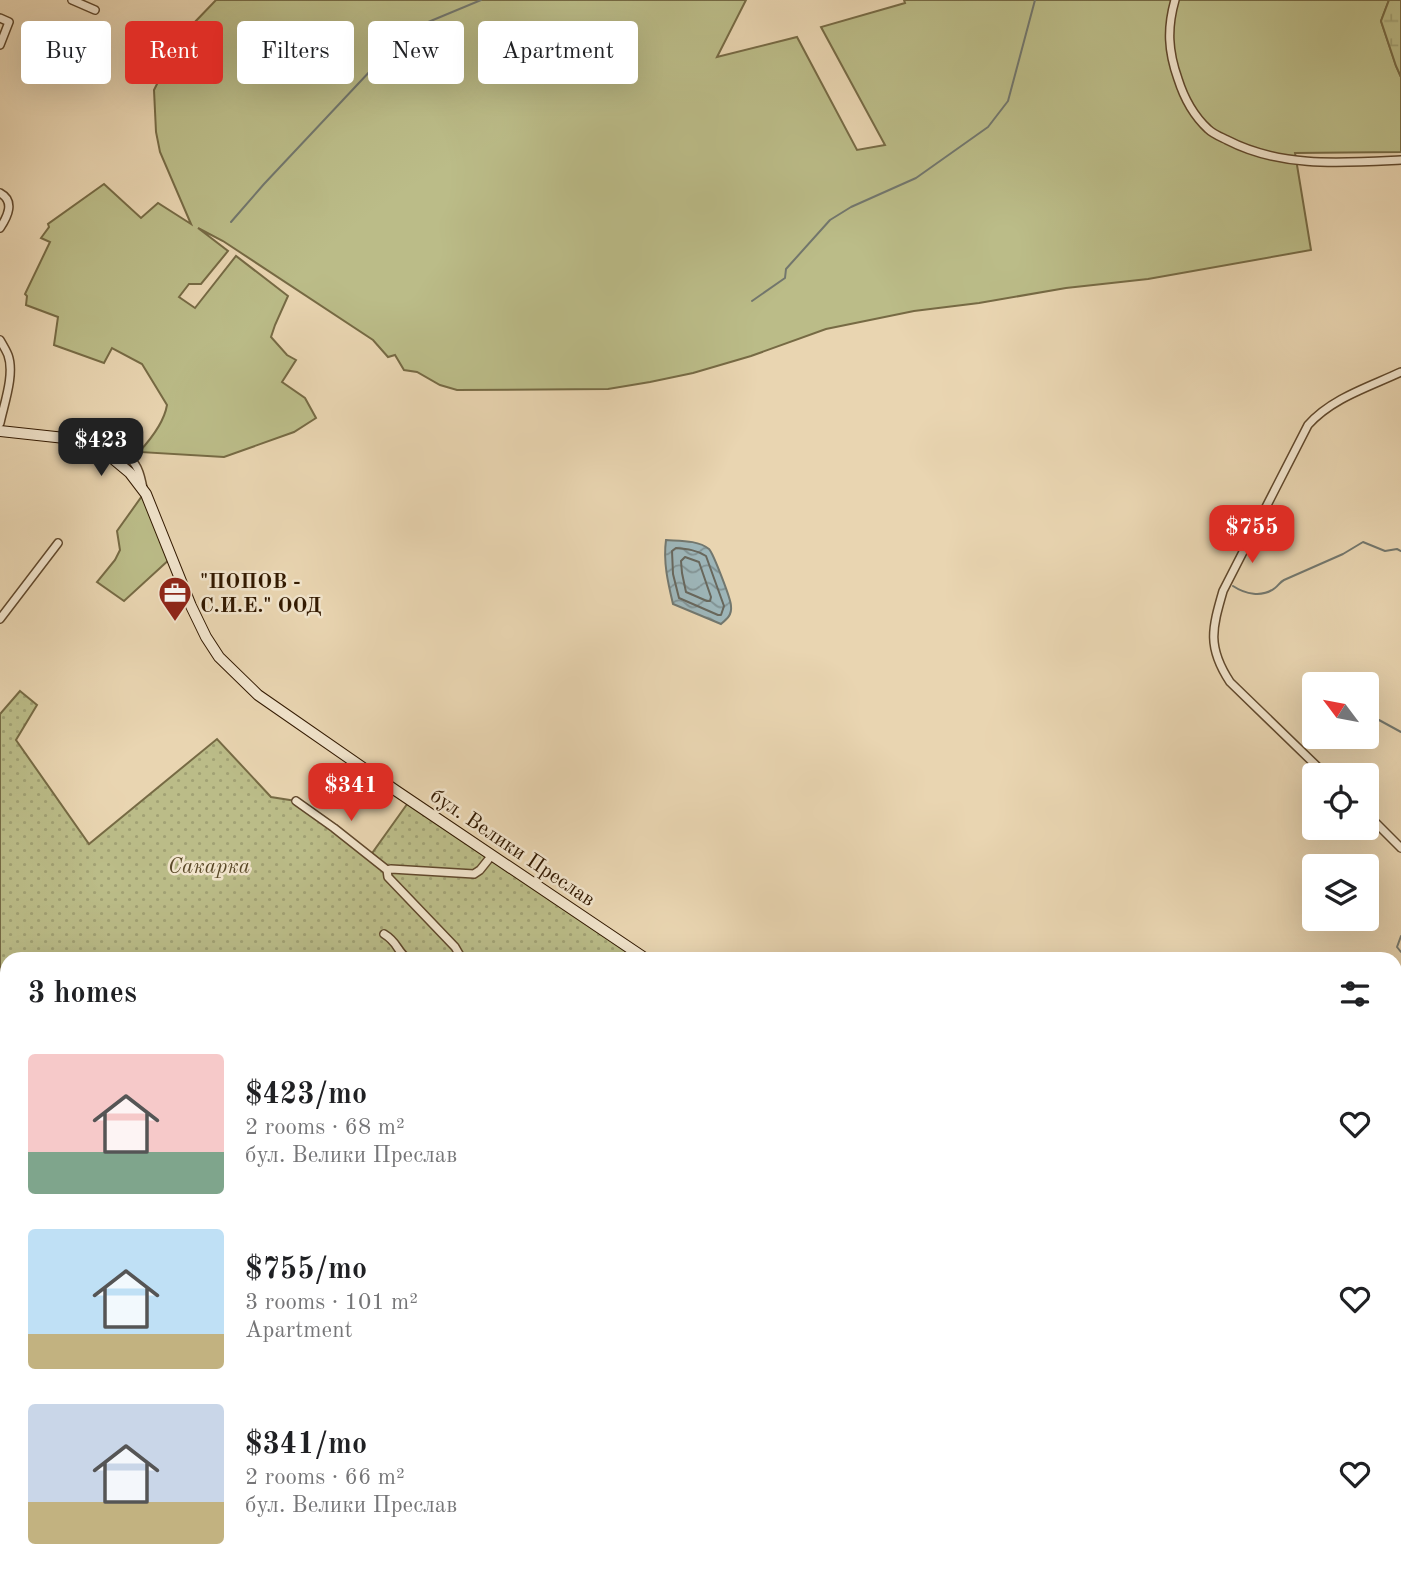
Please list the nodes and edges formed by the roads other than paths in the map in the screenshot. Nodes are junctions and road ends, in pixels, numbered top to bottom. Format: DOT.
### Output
graph roads {
  1 [pos="72,0"];
  2 [pos="1175,0"];
  3 [pos="95,10"];
  4 [pos="0,18"];
  5 [pos="0,45"];
  6 [pos="1401,160"];
  7 [pos="2,194"];
  8 [pos="0,228"];
  9 [pos="0,340"];
  10 [pos="1401,372"];
  11 [pos="0,423"];
  12 [pos="0,431"];
  13 [pos="52,436"];
  14 [pos="154,514"];
  15 [pos="58,543"];
  16 [pos="0,619"];
  17 [pos="1314,763"];
  18 [pos="296,801"];
  19 [pos="1379,826"];
  20 [pos="1401,848"];
  21 [pos="492,855"];
  22 [pos="387,870"];
  23 [pos="384,934"];
  24 [pos="401,952"];
  25 [pos="458,952"];
  26 [pos="636,952"];
  1 -- 3 [label="street"];
  2 -- 6 [label="street"];
  4 -- 5 [label="street"];
  7 -- 8 [label="street"];
  9 -- 11 [label="street"];
  10 -- 17 [label="street"];
  12 -- 13 [label="main road, бул. Велики Преслав"];
  13 -- 14 [label="main road, бул. Велики Преслав"];
  13 -- 14 [label="main road, бул. Велики Преслав"];
  14 -- 21 [label="main road, бул. Велики Преслав"];
  15 -- 16 [label="street"];
  18 -- 22 [label="street"];
  19 -- 20 [label="street"];
  21 -- 22 [label="street"];
  21 -- 26 [label="main road, бул. Велики Преслав"];
  22 -- 25 [label="street"];
  23 -- 24 [label="street"];
}
